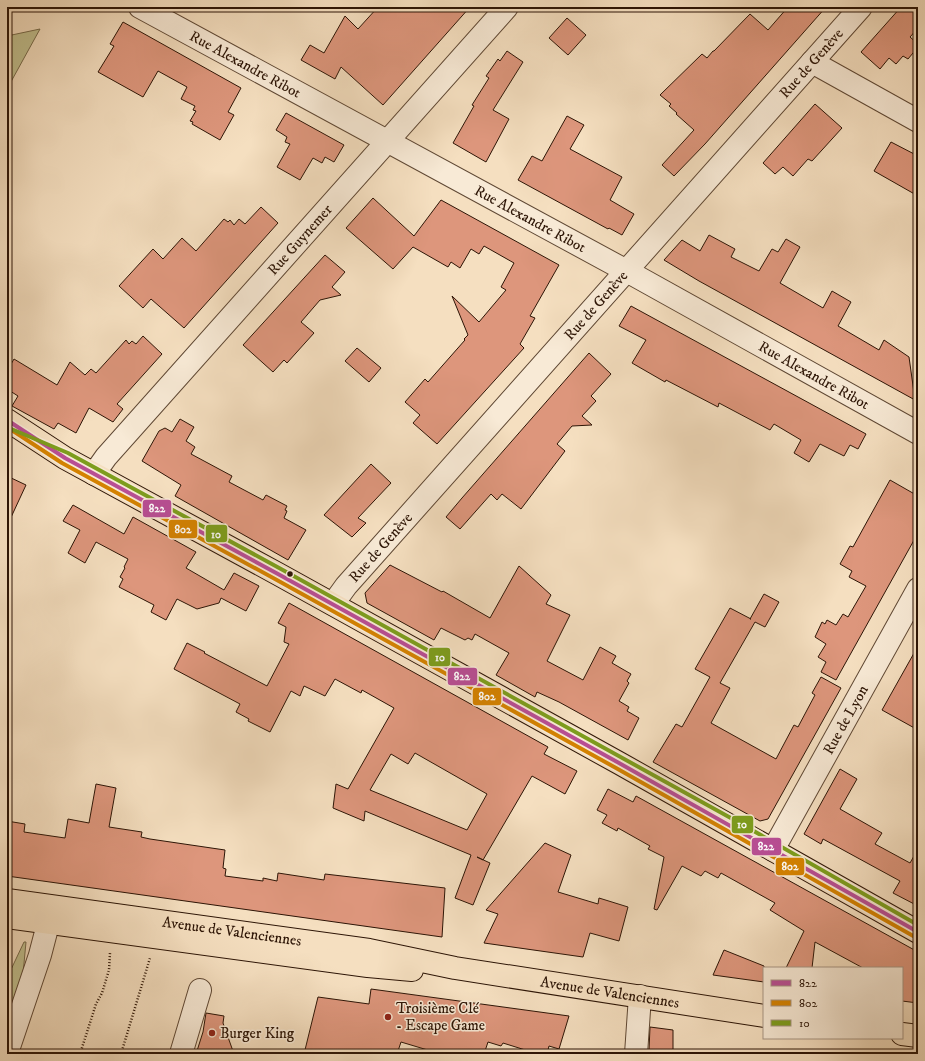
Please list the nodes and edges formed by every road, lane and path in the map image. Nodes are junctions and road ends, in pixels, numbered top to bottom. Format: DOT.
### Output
graph roads {
  1 [pos="140,7"];
  2 [pos="507,7"];
  3 [pos="861,7"];
  4 [pos="812,62"];
  5 [pos="918,121"];
  6 [pos="387,141"];
  7 [pos="626,271"];
  8 [pos="7,420"];
  9 [pos="918,433"];
  10 [pos="7,434"];
  11 [pos="65,458"];
  12 [pos="94,474"];
  13 [pos="918,589"];
  14 [pos="333,604"];
  15 [pos="773,850"];
  16 [pos="7,900"];
  17 [pos="47,914"];
  18 [pos="7,917"];
  19 [pos="918,932"];
  20 [pos="111,948"];
  21 [pos="152,953"];
  22 [pos="200,990"];
  23 [pos="640,996"];
  24 [pos="763,1016"];
  25 [pos="7,1053"];
  26 [pos="80,1054"];
  27 [pos="120,1054"];
  28 [pos="181,1054"];
  29 [pos="636,1054"];
  1 -- 6 [label="street, Rue Alexandre Ribot"];
  2 -- 6 [label="street, Rue Guynemer"];
  3 -- 4 [label="street, Rue de Genève"];
  4 -- 5 [label="street"];
  4 -- 7 [label="street, Rue de Genève"];
  6 -- 7 [label="street, Rue Alexandre Ribot"];
  6 -- 12 [label="street, Rue Guynemer"];
  7 -- 9 [label="street, Rue Alexandre Ribot"];
  7 -- 14 [label="street, Rue de Genève"];
  8 -- 11 [label="main road"];
  10 -- 11 [label="main road"];
  11 -- 12 [label="main road"];
  12 -- 14 [label="main road"];
  13 -- 15 [label="street, Rue de Lyon"];
  14 -- 15 [label="main road"];
  15 -- 19 [label="main road"];
  16 -- 17 [label="main road, Avenue de Valenciennes"];
  17 -- 18 [label="main road, Avenue de Valenciennes"];
  17 -- 23 [label="main road, Avenue de Valenciennes"];
  17 -- 25 [label="street"];
  20 -- 26 [label="path"];
  21 -- 27 [label="path"];
  22 -- 28 [label="street"];
  23 -- 24 [label="main road, Avenue de Valenciennes"];
  23 -- 29 [label="street"];
}
